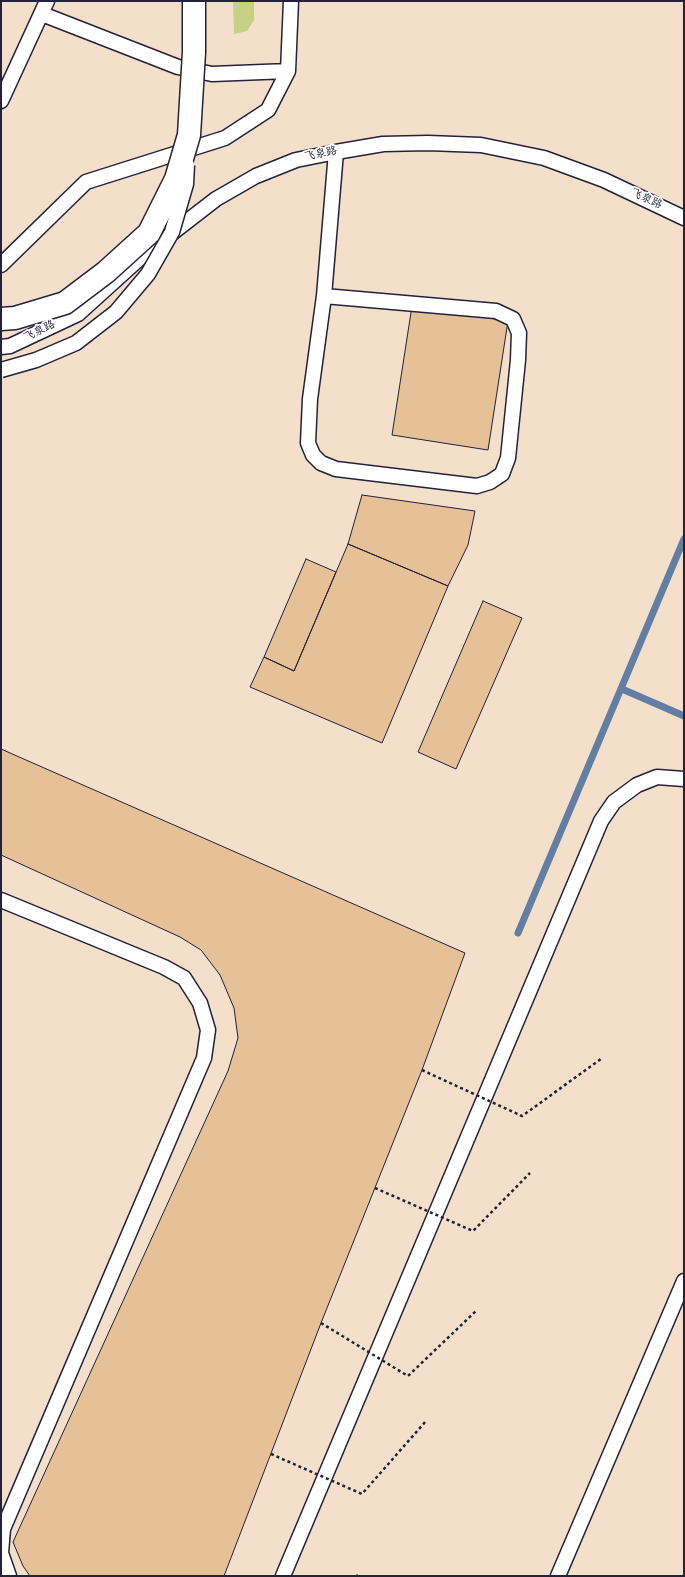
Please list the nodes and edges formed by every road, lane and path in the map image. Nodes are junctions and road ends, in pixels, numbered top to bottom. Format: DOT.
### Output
graph roads {
  1 [pos="194,1"];
  2 [pos="291,1"];
  3 [pos="45,7"];
  4 [pos="288,71"];
  5 [pos="1,101"];
  6 [pos="189,135"];
  7 [pos="336,152"];
  8 [pos="684,218"];
  9 [pos="1,265"];
  10 [pos="324,296"];
  11 [pos="1,319"];
  12 [pos="1,347"];
  13 [pos="1,370"];
  14 [pos="684,779"];
  15 [pos="1,900"];
  16 [pos="601,1059"];
  17 [pos="422,1070"];
  18 [pos="530,1172"];
  19 [pos="375,1188"];
  20 [pos="684,1280"];
  21 [pos="478,1310"];
  22 [pos="321,1323"];
  23 [pos="426,1421"];
  24 [pos="271,1454"];
  25 [pos="9,1576"];
  26 [pos="283,1576"];
  27 [pos="558,1576"];
  1 -- 6 [label="street, bridge"];
  2 -- 4 [label="lane"];
  3 -- 4 [label="lane"];
  3 -- 5 [label="lane"];
  4 -- 9 [label="lane"];
  6 -- 11 [label="street, bridge"];
  6 -- 13 [label="lane, bridge"];
  7 -- 8 [label="lane, 飞泉路"];
  7 -- 10 [label="lane"];
  7 -- 12 [label="lane, 飞泉路"];
  10 -- 10 [label="lane"];
  14 -- 26 [label="lane"];
  15 -- 25 [label="lane"];
  16 -- 17 [label="path, bridge"];
  18 -- 19 [label="path, bridge"];
  20 -- 27 [label="lane"];
  21 -- 22 [label="path, bridge"];
  23 -- 24 [label="path, bridge"];
}
